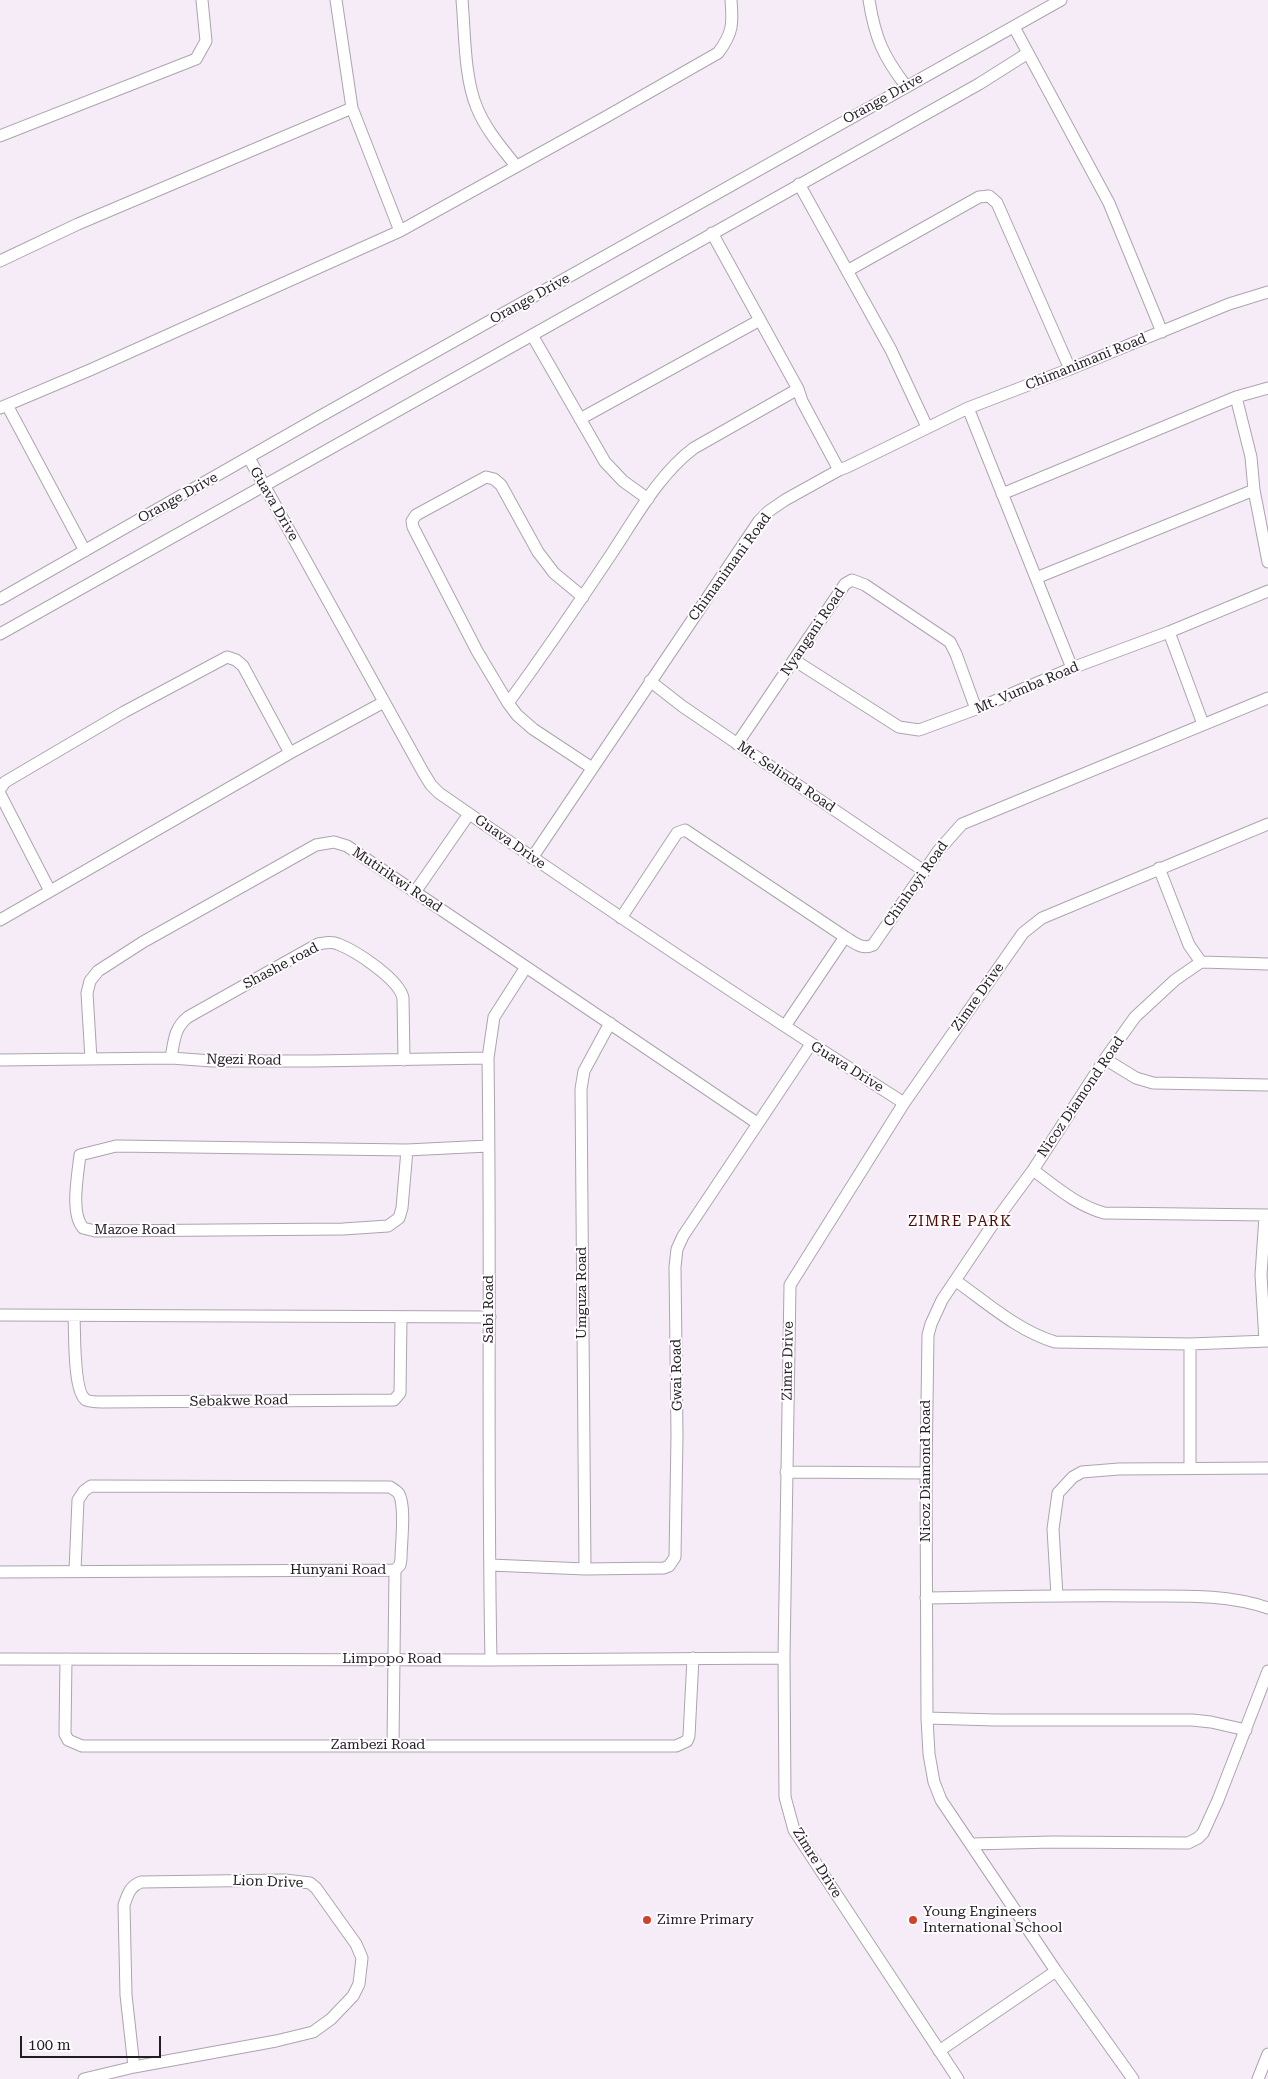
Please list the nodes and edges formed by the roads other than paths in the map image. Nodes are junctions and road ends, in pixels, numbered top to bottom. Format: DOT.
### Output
graph roads {
  1 [pos="202,0"];
  2 [pos="336,0"];
  3 [pos="462,0"];
  4 [pos="731,0"];
  5 [pos="868,0"];
  6 [pos="1061,0"];
  7 [pos="1014,27"];
  8 [pos="1028,53"];
  9 [pos="906,86"];
  10 [pos="352,108"];
  11 [pos="0,136"];
  12 [pos="516,166"];
  13 [pos="799,184"];
  14 [pos="400,231"];
  15 [pos="712,233"];
  16 [pos="0,261"];
  17 [pos="847,271"];
  18 [pos="1268,292"];
  19 [pos="760,320"];
  20 [pos="1162,332"];
  21 [pos="532,335"];
  22 [pos="1070,369"];
  23 [pos="1268,388"];
  24 [pos="798,389"];
  25 [pos="1236,397"];
  26 [pos="3,406"];
  27 [pos="968,408"];
  28 [pos="580,419"];
  29 [pos="927,427"];
  30 [pos="249,458"];
  31 [pos="839,470"];
  32 [pos="264,486"];
  33 [pos="1254,490"];
  34 [pos="1002,494"];
  35 [pos="648,499"];
  36 [pos="85,551"];
  37 [pos="1268,562"];
  38 [pos="1036,578"];
  39 [pos="1268,591"];
  40 [pos="582,597"];
  41 [pos="0,599"];
  42 [pos="1170,632"];
  43 [pos="0,634"];
  44 [pos="794,660"];
  45 [pos="1072,668"];
  46 [pos="650,682"];
  47 [pos="1268,698"];
  48 [pos="384,702"];
  49 [pos="508,704"];
  50 [pos="976,710"];
  51 [pos="1203,724"];
  52 [pos="737,744"];
  53 [pos="290,752"];
  54 [pos="592,768"];
  55 [pos="0,789"];
  56 [pos="0,794"];
  57 [pos="469,814"];
  58 [pos="1268,824"];
  59 [pos="532,858"];
  60 [pos="1159,868"];
  61 [pos="924,871"];
  62 [pos="50,891"];
  63 [pos="414,892"];
  64 [pos="621,918"];
  65 [pos="0,920"];
  66 [pos="845,937"];
  67 [pos="1201,962"];
  68 [pos="1268,964"];
  69 [pos="526,967"];
  70 [pos="610,1023"];
  71 [pos="785,1026"];
  72 [pos="811,1044"];
  73 [pos="170,1058"];
  74 [pos="488,1058"];
  75 [pos="91,1059"];
  76 [pos="1105,1059"];
  77 [pos="0,1060"];
  78 [pos="404,1060"];
  79 [pos="1268,1085"];
  80 [pos="904,1102"];
  81 [pos="757,1123"];
  82 [pos="488,1146"];
  83 [pos="406,1150"];
  84 [pos="1033,1170"];
  85 [pos="1266,1216"];
  86 [pos="956,1280"];
  87 [pos="0,1315"];
  88 [pos="74,1316"];
  89 [pos="490,1317"];
  90 [pos="401,1318"];
  91 [pos="1266,1341"];
  92 [pos="1190,1344"];
  93 [pos="1190,1468"];
  94 [pos="1268,1468"];
  95 [pos="786,1472"];
  96 [pos="926,1473"];
  97 [pos="490,1566"];
  98 [pos="585,1569"];
  99 [pos="394,1570"];
  100 [pos="75,1571"];
  101 [pos="0,1572"];
  102 [pos="1057,1596"];
  103 [pos="926,1598"];
  104 [pos="1268,1608"];
  105 [pos="693,1658"];
  106 [pos="784,1658"];
  107 [pos="0,1659"];
  108 [pos="66,1659"];
  109 [pos="394,1659"];
  110 [pos="491,1660"];
  111 [pos="1268,1671"];
  112 [pos="927,1718"];
  113 [pos="1246,1730"];
  114 [pos="393,1745"];
  115 [pos="971,1844"];
  116 [pos="1056,1971"];
  117 [pos="939,2051"];
  118 [pos="1268,2054"];
  119 [pos="134,2067"];
  120 [pos="84,2079"];
  121 [pos="958,2079"];
  122 [pos="1133,2079"];
  123 [pos="1258,2079"];
  1 -- 11 [label="street"];
  2 -- 10 [label="street"];
  3 -- 12 [label="street"];
  4 -- 12 [label="street"];
  5 -- 9 [label="street"];
  6 -- 7 [label="street, Orange Drive"];
  7 -- 8 [label="street"];
  7 -- 9 [label="street, Orange Drive"];
  8 -- 13 [label="street"];
  8 -- 20 [label="street"];
  9 -- 30 [label="street, Orange Drive"];
  10 -- 14 [label="street"];
  10 -- 16 [label="street"];
  12 -- 14 [label="street"];
  13 -- 15 [label="street"];
  13 -- 17 [label="street"];
  14 -- 26 [label="street"];
  15 -- 19 [label="street"];
  15 -- 21 [label="street"];
  17 -- 22 [label="street"];
  17 -- 29 [label="street"];
  18 -- 20 [label="street, Chimanimani Road"];
  19 -- 24 [label="street"];
  19 -- 28 [label="street"];
  20 -- 22 [label="street, Chimanimani Road"];
  21 -- 28 [label="street"];
  21 -- 32 [label="street"];
  22 -- 27 [label="street, Chimanimani Road"];
  23 -- 25 [label="street"];
  24 -- 31 [label="street"];
  24 -- 35 [label="street"];
  25 -- 33 [label="street"];
  25 -- 34 [label="street"];
  26 -- 36 [label="street"];
  27 -- 29 [label="street, Chimanimani Road"];
  27 -- 34 [label="street"];
  28 -- 35 [label="street"];
  29 -- 31 [label="street, Chimanimani Road"];
  30 -- 32 [label="street, Guava Drive"];
  30 -- 36 [label="street, Orange Drive"];
  31 -- 46 [label="street, Chimanimani Road"];
  32 -- 43 [label="street"];
  32 -- 48 [label="street, Guava Drive"];
  33 -- 37 [label="street"];
  33 -- 38 [label="street"];
  34 -- 38 [label="street"];
  35 -- 40 [label="street"];
  36 -- 41 [label="street, Orange Drive"];
  38 -- 45 [label="street"];
  39 -- 42 [label="street, Mt. Vumba Road"];
  40 -- 49 [label="street"];
  40 -- 49 [label="street"];
  42 -- 45 [label="street, Mt. Vumba Road"];
  42 -- 51 [label="street"];
  44 -- 50 [label="street, Mt. Vumba Road"];
  44 -- 50 [label="street, Nyangani Road"];
  44 -- 52 [label="street, Nyangani Road"];
  45 -- 50 [label="street, Mt. Vumba Road"];
  46 -- 52 [label="street, Mt. Selinda Road"];
  46 -- 54 [label="street, Chimanimani Road"];
  47 -- 51 [label="street, Chinhoyi Road"];
  48 -- 53 [label="street"];
  48 -- 57 [label="street, Guava Drive"];
  49 -- 54 [label="street"];
  51 -- 61 [label="street, Chinhoyi Road"];
  52 -- 61 [label="street, Mt. Selinda Road"];
  53 -- 55 [label="street"];
  53 -- 62 [label="street"];
  54 -- 59 [label="street, Chimanimani Road"];
  56 -- 62 [label="street"];
  57 -- 59 [label="street, Guava Drive"];
  57 -- 63 [label="street"];
  58 -- 60 [label="street, Zimre Drive"];
  59 -- 64 [label="street, Guava Drive"];
  60 -- 67 [label="street"];
  60 -- 80 [label="street, Zimre Drive"];
  61 -- 66 [label="street, Chinhoyi Road"];
  62 -- 65 [label="street"];
  63 -- 69 [label="street, Mutirikwi Road"];
  63 -- 75 [label="street, Mutirikwi Road"];
  64 -- 66 [label="street, Chinhoyi Road"];
  64 -- 71 [label="street, Guava Drive"];
  66 -- 71 [label="street"];
  67 -- 68 [label="street"];
  67 -- 76 [label="street, Nicoz Diamond Road"];
  69 -- 70 [label="street, Mutirikwi Road"];
  69 -- 74 [label="street, Sabi Road"];
  70 -- 81 [label="street, Mutirikwi Road"];
  70 -- 98 [label="street, Umguza Road"];
  71 -- 72 [label="street, Guava Drive"];
  72 -- 80 [label="street, Guava Drive"];
  72 -- 81 [label="street, Gwai Road"];
  73 -- 75 [label="street, Ngezi Road"];
  73 -- 78 [label="street, Ngezi Road"];
  73 -- 78 [label="street, Shashe road"];
  74 -- 78 [label="street, Ngezi Road"];
  74 -- 82 [label="street, Sabi Road"];
  75 -- 77 [label="street, Ngezi Road"];
  76 -- 79 [label="street"];
  76 -- 84 [label="street, Nicoz Diamond Road"];
  80 -- 95 [label="street, Zimre Drive"];
  81 -- 98 [label="street, Gwai Road"];
  82 -- 83 [label="street, Mazoe Road"];
  82 -- 89 [label="street, Sabi Road"];
  83 -- 83 [label="street, Mazoe Road"];
  84 -- 85 [label="street"];
  84 -- 86 [label="street, Nicoz Diamond Road"];
  85 -- 91 [label="street"];
  86 -- 92 [label="street"];
  86 -- 96 [label="street, Nicoz Diamond Road"];
  87 -- 88 [label="street"];
  88 -- 90 [label="street"];
  88 -- 90 [label="street, Sebakwe Road"];
  89 -- 90 [label="street"];
  89 -- 97 [label="street, Sabi Road"];
  91 -- 92 [label="street"];
  92 -- 93 [label="street"];
  93 -- 94 [label="street"];
  93 -- 102 [label="street"];
  95 -- 96 [label="street"];
  95 -- 106 [label="street, Zimre Drive"];
  96 -- 103 [label="street, Nicoz Diamond Road"];
  97 -- 98 [label="street, Gwai Road"];
  97 -- 110 [label="street, Sabi Road"];
  99 -- 100 [label="street, Hunyani Road"];
  99 -- 100 [label="street, Hunyani Road"];
  99 -- 109 [label="street"];
  100 -- 101 [label="street, Hunyani Road"];
  102 -- 103 [label="street"];
  102 -- 104 [label="street"];
  103 -- 112 [label="street, Nicoz Diamond Road"];
  105 -- 106 [label="street, Limpopo Road"];
  105 -- 110 [label="street, Limpopo Road"];
  105 -- 114 [label="street, Zambezi Road"];
  106 -- 117 [label="street, Zimre Drive"];
  107 -- 108 [label="street, Limpopo Road"];
  108 -- 109 [label="street, Limpopo Road"];
  108 -- 114 [label="street, Zambezi Road"];
  109 -- 110 [label="street, Limpopo Road"];
  109 -- 114 [label="street"];
  111 -- 113 [label="street"];
  112 -- 113 [label="street"];
  112 -- 115 [label="street, Nicoz Diamond Road"];
  113 -- 115 [label="street"];
  115 -- 116 [label="street, Nicoz Diamond Road"];
  116 -- 117 [label="street"];
  116 -- 122 [label="street, Nicoz Diamond Road"];
  117 -- 121 [label="street, Zimre Drive"];
  118 -- 123 [label="street"];
  119 -- 119 [label="street, Lion Drive"];
  119 -- 120 [label="street, Lion Drive"];
}
